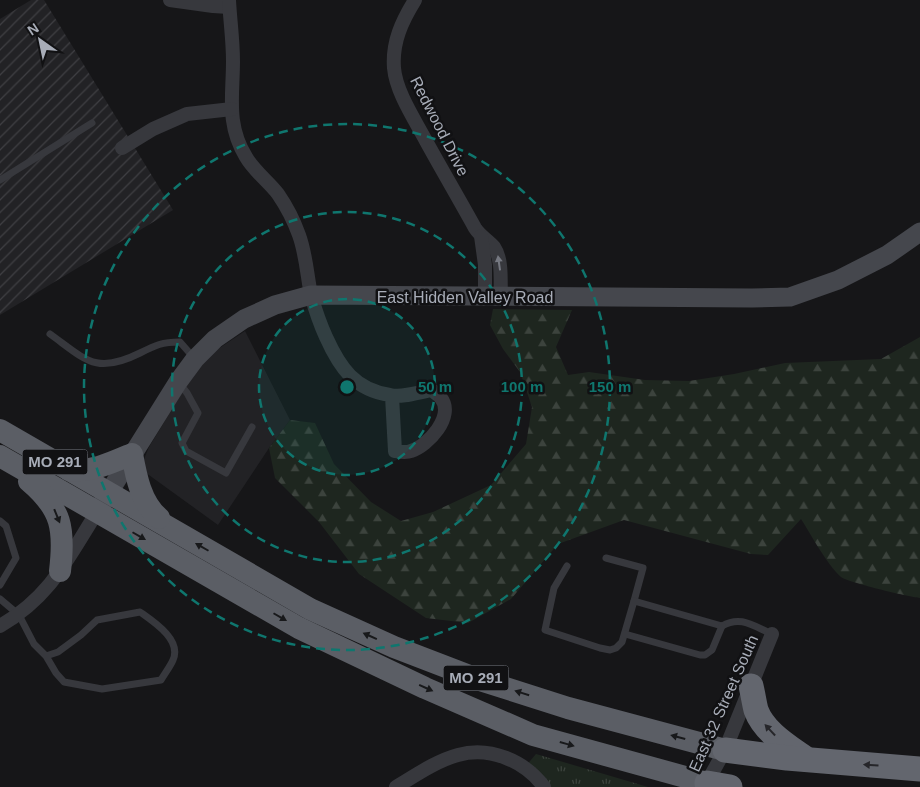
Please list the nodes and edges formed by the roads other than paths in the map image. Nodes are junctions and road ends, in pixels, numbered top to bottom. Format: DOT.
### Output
graph roads {
  1 [pos="170,0"];
  2 [pos="415,0"];
  3 [pos="229,3"];
  4 [pos="232,109"];
  5 [pos="92,123"];
  6 [pos="122,148"];
  7 [pos="0,180"];
  8 [pos="920,232"];
  9 [pos="311,295"];
  10 [pos="493,297"];
  11 [pos="50,334"];
  12 [pos="195,359"];
  13 [pos="178,382"];
  14 [pos="392,396"];
  15 [pos="252,427"];
  16 [pos="0,430"];
  17 [pos="132,454"];
  18 [pos="0,456"];
  19 [pos="69,470"];
  20 [pos="109,493"];
  21 [pos="96,512"];
  22 [pos="0,521"];
  23 [pos="175,531"];
  24 [pos="606,558"];
  25 [pos="567,566"];
  26 [pos="60,571"];
  27 [pos="0,585"];
  28 [pos="0,598"];
  29 [pos="634,601"];
  30 [pos="19,615"];
  31 [pos="0,626"];
  32 [pos="722,626"];
  33 [pos="624,634"];
  34 [pos="772,634"];
  35 [pos="46,656"];
  36 [pos="751,686"];
  37 [pos="725,750"];
  38 [pos="808,760"];
  39 [pos="625,761"];
  40 [pos="920,769"];
  41 [pos="714,786"];
  42 [pos="396,787"];
  43 [pos="544,787"];
  44 [pos="651,787"];
  1 -- 3 [label="street"];
  2 -- 10 [label="street, Redwood Drive"];
  3 -- 4 [label="street"];
  4 -- 6 [label="street"];
  4 -- 9 [label="street"];
  5 -- 7 [label="lane"];
  8 -- 10 [label="main road, East Hidden Valley Road"];
  9 -- 10 [label="main road, East Hidden Valley Road"];
  9 -- 12 [label="main road, East Hidden Valley Road"];
  9 -- 14 [label="street"];
  11 -- 12 [label="lane"];
  12 -- 13 [label="main road, East Hidden Valley Road"];
  13 -- 15 [label="lane"];
  13 -- 17 [label="main road, East Hidden Valley Road"];
  14 -- 14 [label="street"];
  16 -- 19 [label="highway, MO 291"];
  17 -- 19 [label="highway"];
  17 -- 20 [label="main road, East Hidden Valley Road"];
  17 -- 23 [label="highway"];
  18 -- 21 [label="highway, MO 291"];
  18 -- 26 [label="highway, one-way"];
  19 -- 20 [label="highway, MO 291"];
  20 -- 21 [label="main road, East Hidden Valley Road"];
  20 -- 23 [label="highway, MO 291"];
  21 -- 26 [label="street"];
  21 -- 39 [label="highway, MO 291, one-way"];
  22 -- 27 [label="lane"];
  37 -- 23 [label="highway, MO 291, one-way"];
  24 -- 29 [label="lane"];
  25 -- 33 [label="lane"];
  26 -- 30 [label="street"];
  28 -- 30 [label="lane"];
  29 -- 32 [label="lane"];
  29 -- 33 [label="lane"];
  30 -- 31 [label="street"];
  30 -- 35 [label="lane"];
  32 -- 33 [label="lane"];
  32 -- 34 [label="lane"];
  34 -- 36 [label="street, East 32 Street South"];
  35 -- 35 [label="lane"];
  36 -- 37 [label="street, East 32 Street South"];
  38 -- 36 [label="highway, one-way"];
  37 -- 38 [label="highway, MO 291"];
  37 -- 41 [label="street, East 32 Street South"];
  40 -- 38 [label="highway, MO 291, one-way"];
  39 -- 41 [label="highway, MO 291"];
  39 -- 44 [label="highway"];
  42 -- 43 [label="street"];
}
